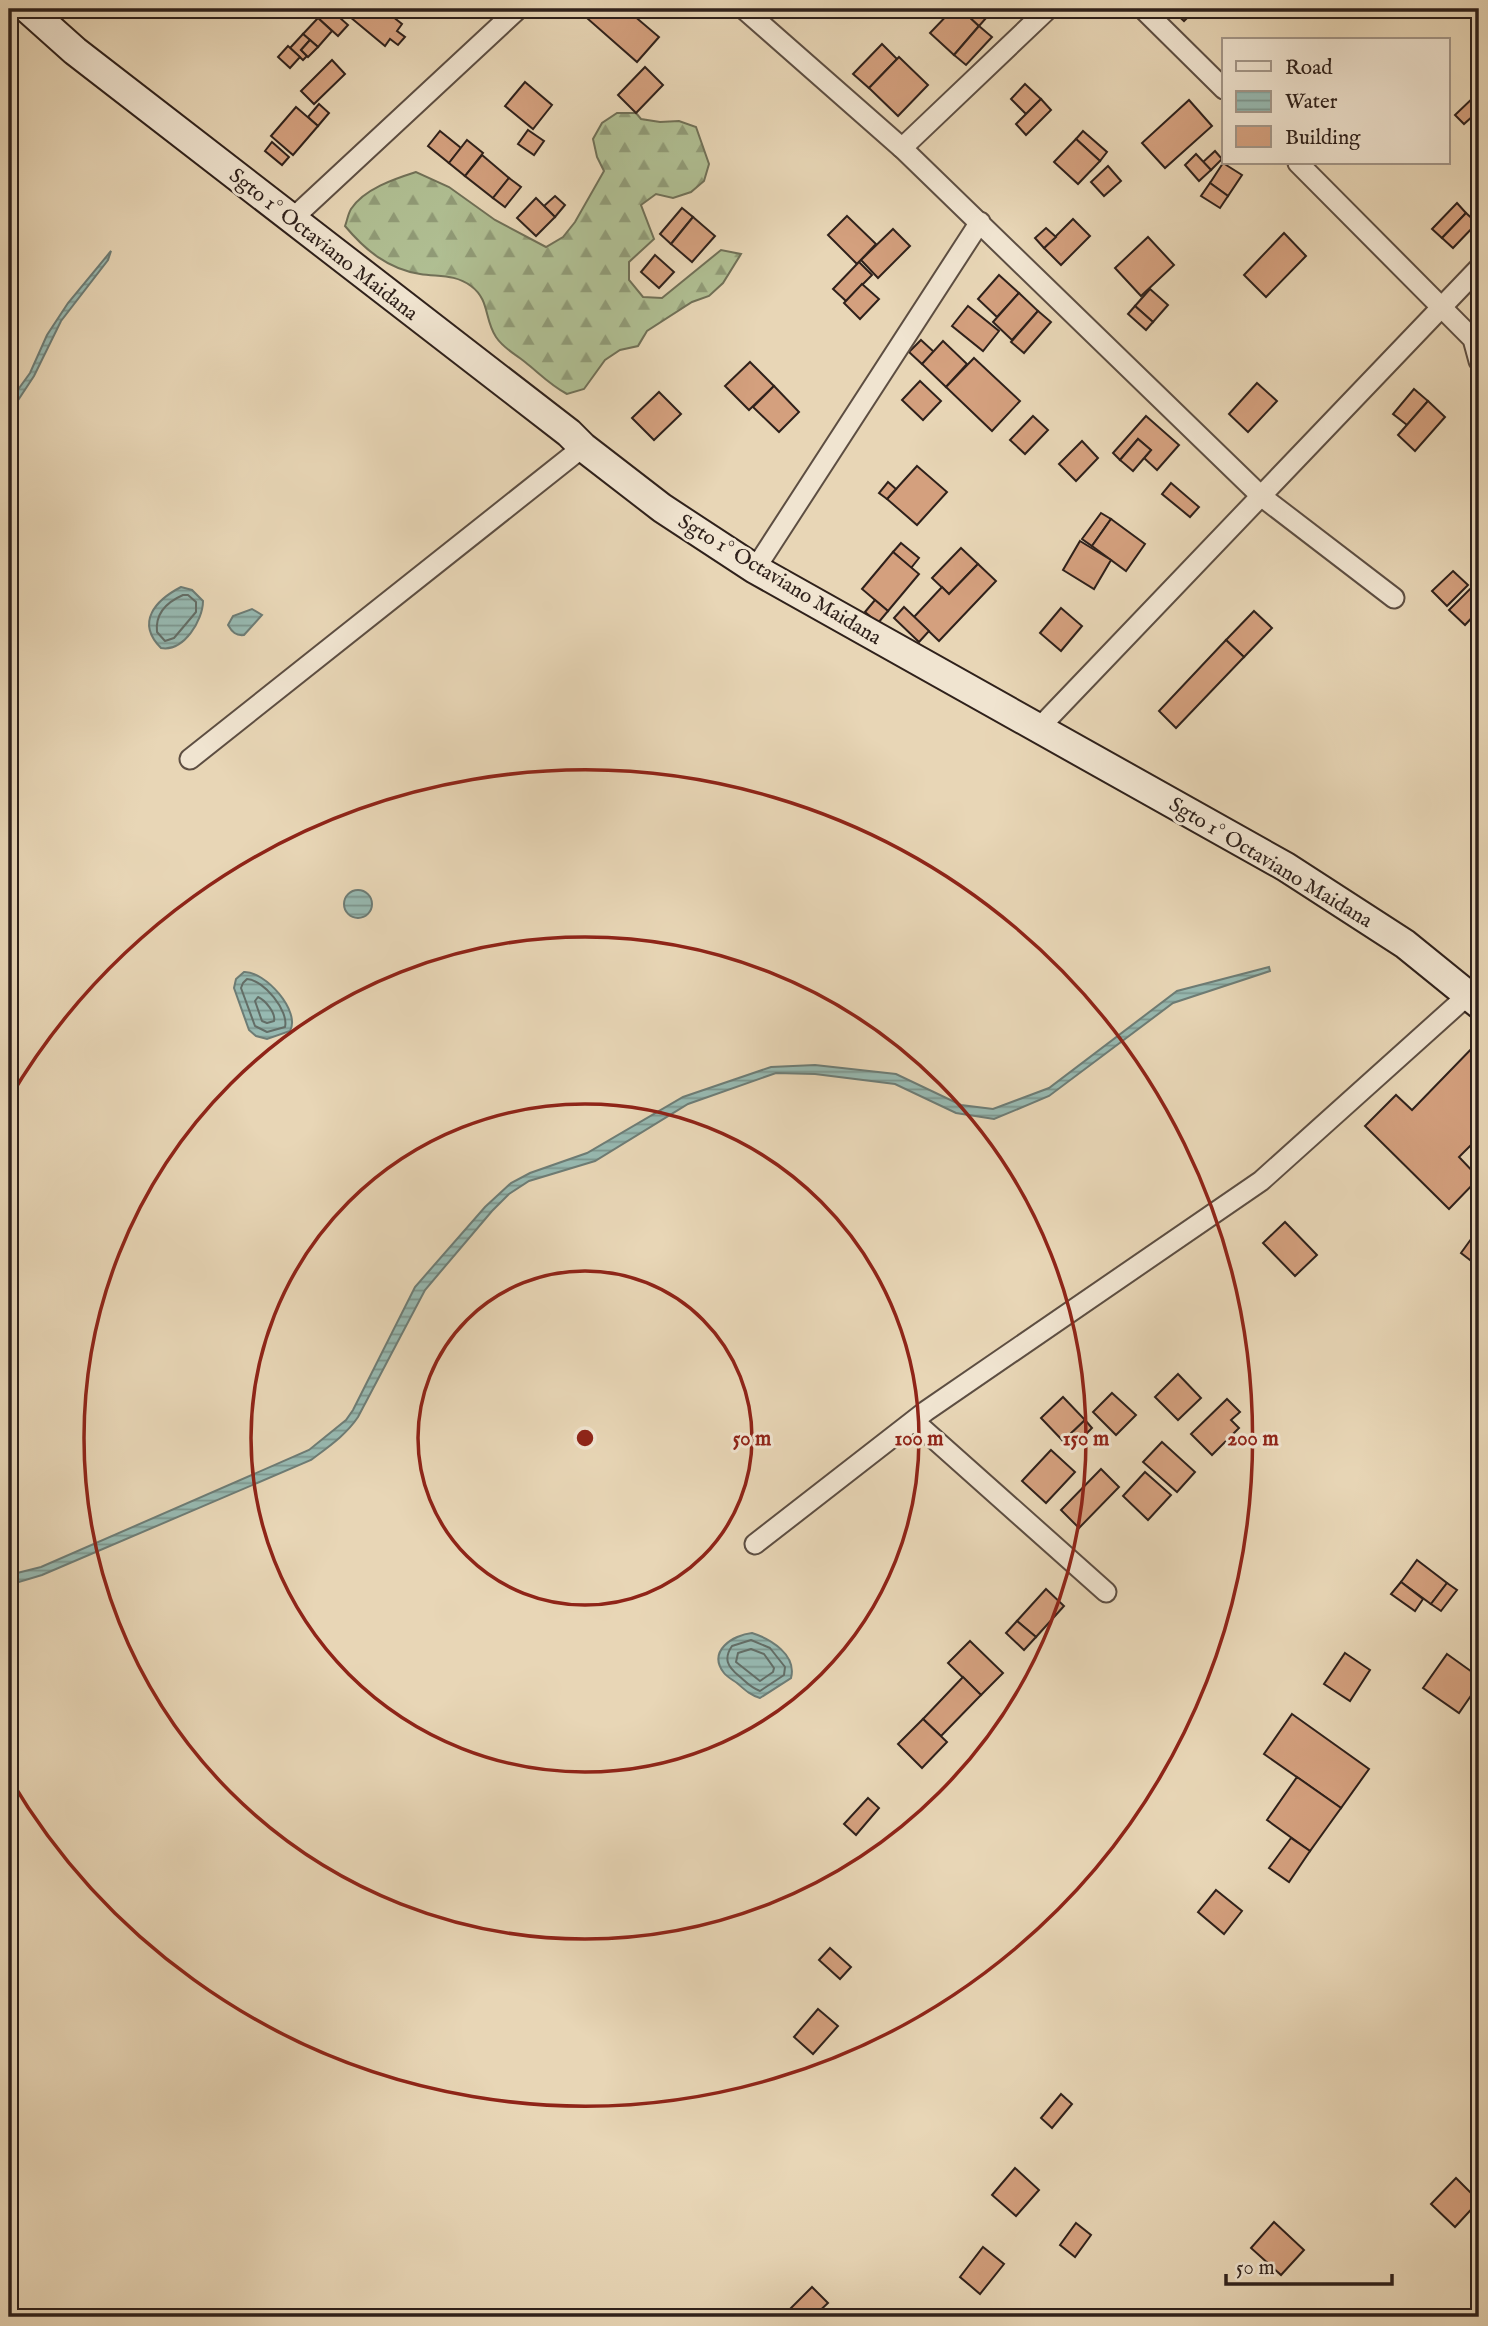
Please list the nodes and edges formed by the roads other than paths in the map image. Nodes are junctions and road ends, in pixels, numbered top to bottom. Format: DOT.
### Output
graph roads {
  1 [pos="28,9"];
  2 [pos="519,9"];
  3 [pos="744,9"];
  4 [pos="1048,9"];
  5 [pos="1143,9"];
  6 [pos="1222,87"];
  7 [pos="902,148"];
  8 [pos="1299,164"];
  9 [pos="291,220"];
  10 [pos="980,222"];
  11 [pos="1479,268"];
  12 [pos="1442,306"];
  13 [pos="1479,361"];
  14 [pos="583,447"];
  15 [pos="1261,496"];
  16 [pos="755,569"];
  17 [pos="1394,598"];
  18 [pos="1039,728"];
  19 [pos="190,760"];
  20 [pos="1474,999"];
  21 [pos="914,1421"];
  22 [pos="755,1544"];
  23 [pos="1106,1592"];
  1 -- 9 [label="main road, Sgto 1° Octaviano Maidana"];
  2 -- 9 [label="street"];
  3 -- 7 [label="street"];
  4 -- 7 [label="street"];
  5 -- 6 [label="street"];
  7 -- 10 [label="street"];
  8 -- 12 [label="street"];
  9 -- 14 [label="main road, Sgto 1° Octaviano Maidana"];
  10 -- 15 [label="street"];
  10 -- 16 [label="street"];
  11 -- 12 [label="street"];
  12 -- 13 [label="street"];
  12 -- 15 [label="street"];
  14 -- 16 [label="main road, Sgto 1° Octaviano Maidana"];
  14 -- 19 [label="street"];
  15 -- 17 [label="street"];
  15 -- 18 [label="street"];
  16 -- 18 [label="main road, Sgto 1° Octaviano Maidana"];
  18 -- 20 [label="main road, Sgto 1° Octaviano Maidana"];
  20 -- 21 [label="street"];
  21 -- 22 [label="street"];
  21 -- 23 [label="street"];
}
